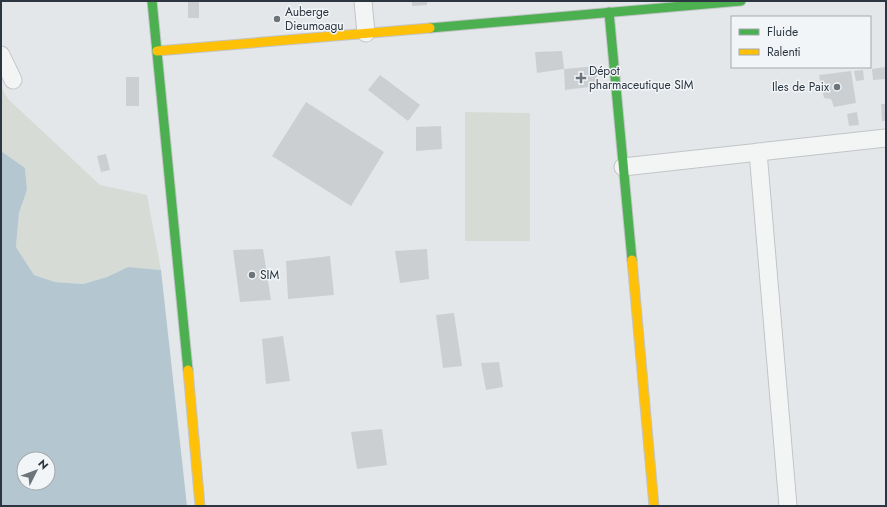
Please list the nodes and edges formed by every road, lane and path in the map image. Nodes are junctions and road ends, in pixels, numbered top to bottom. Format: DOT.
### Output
graph roads {
  1 [pos="152,1"];
  2 [pos="363,1"];
  3 [pos="742,1"];
  4 [pos="610,12"];
  5 [pos="366,33"];
  6 [pos="157,50"];
  7 [pos="1,55"];
  8 [pos="13,80"];
  9 [pos="886,138"];
  10 [pos="758,152"];
  11 [pos="623,167"];
  12 [pos="200,506"];
  13 [pos="654,506"];
  14 [pos="788,506"];
  1 -- 6 [label="main road"];
  2 -- 5 [label="street"];
  3 -- 4 [label="main road"];
  4 -- 5 [label="main road"];
  4 -- 11 [label="main road"];
  5 -- 6 [label="main road"];
  6 -- 12 [label="main road"];
  7 -- 8 [label="street"];
  9 -- 10 [label="street"];
  10 -- 11 [label="street"];
  10 -- 14 [label="street"];
  11 -- 13 [label="main road"];
}
